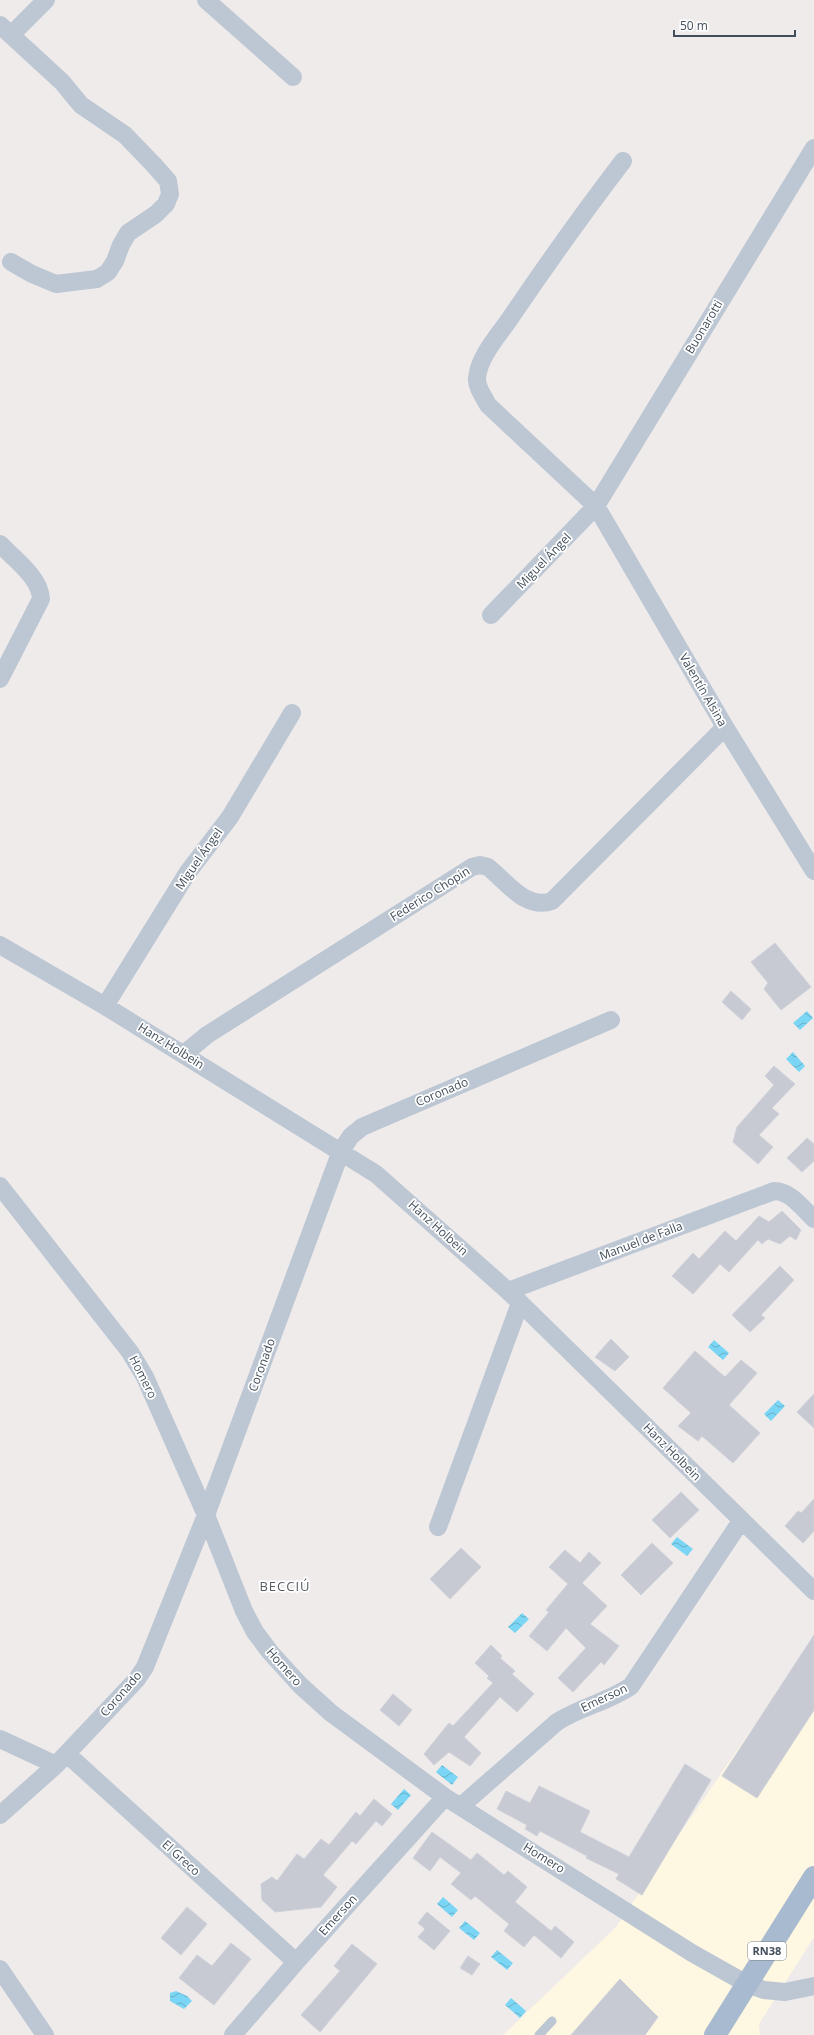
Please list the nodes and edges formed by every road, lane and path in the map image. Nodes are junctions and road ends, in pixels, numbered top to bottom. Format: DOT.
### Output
graph roads {
  1 [pos="46,0"];
  2 [pos="206,0"];
  3 [pos="226,6"];
  4 [pos="6,30"];
  5 [pos="293,77"];
  6 [pos="814,148"];
  7 [pos="623,161"];
  8 [pos="11,262"];
  9 [pos="596,506"];
  10 [pos="0,544"];
  11 [pos="491,615"];
  12 [pos="0,679"];
  13 [pos="292,713"];
  14 [pos="725,726"];
  15 [pos="814,871"];
  16 [pos="0,945"];
  17 [pos="105,1006"];
  18 [pos="612,1020"];
  19 [pos="184,1054"];
  20 [pos="341,1152"];
  21 [pos="0,1186"];
  22 [pos="814,1219"];
  23 [pos="514,1297"];
  24 [pos="206,1515"];
  25 [pos="741,1521"];
  26 [pos="438,1527"];
  27 [pos="814,1591"];
  28 [pos="0,1739"];
  29 [pos="61,1759"];
  30 [pos="453,1802"];
  31 [pos="0,1815"];
  32 [pos="814,1877"];
  33 [pos="296,1962"];
  34 [pos="0,1969"];
  35 [pos="747,1984"];
  36 [pos="814,1986"];
  37 [pos="552,2021"];
  38 [pos="721,2032"];
  39 [pos="45,2035"];
  40 [pos="233,2035"];
  41 [pos="539,2035"];
  1 -- 4 [label="street"];
  2 -- 3 [label="street"];
  3 -- 5 [label="street"];
  4 -- 8 [label="street"];
  6 -- 9 [label="street, Buonarotti"];
  7 -- 9 [label="street, Valentín Alsina"];
  9 -- 11 [label="street, Miguel Ángel"];
  9 -- 14 [label="street, Valentín Alsina"];
  10 -- 12 [label="street"];
  13 -- 17 [label="street, Miguel Ángel"];
  14 -- 15 [label="street, Valentín Alsina"];
  14 -- 19 [label="street, Federico Chopin"];
  16 -- 17 [label="street, Hanz Holbein"];
  17 -- 19 [label="street, Hanz Holbein"];
  18 -- 20 [label="street, Coronado"];
  19 -- 20 [label="street, Hanz Holbein"];
  20 -- 23 [label="street, Hanz Holbein"];
  20 -- 24 [label="street, Coronado"];
  21 -- 24 [label="street, Homero"];
  22 -- 23 [label="street, Manuel de Falla"];
  23 -- 25 [label="street, Hanz Holbein"];
  23 -- 26 [label="street"];
  24 -- 29 [label="street, Coronado"];
  24 -- 30 [label="street, Homero"];
  25 -- 27 [label="street, Hanz Holbein"];
  25 -- 30 [label="street, Emerson"];
  28 -- 29 [label="street, El Greco"];
  29 -- 31 [label="street, Coronado"];
  29 -- 33 [label="street, El Greco"];
  30 -- 33 [label="street, Emerson"];
  30 -- 35 [label="street, Homero"];
  32 -- 35 [label="main road, RN38"];
  33 -- 40 [label="street, Emerson"];
  34 -- 39 [label="street"];
  35 -- 36 [label="street, Homero"];
  35 -- 38 [label="main road, RN38"];
  37 -- 41 [label="lane"];
}
